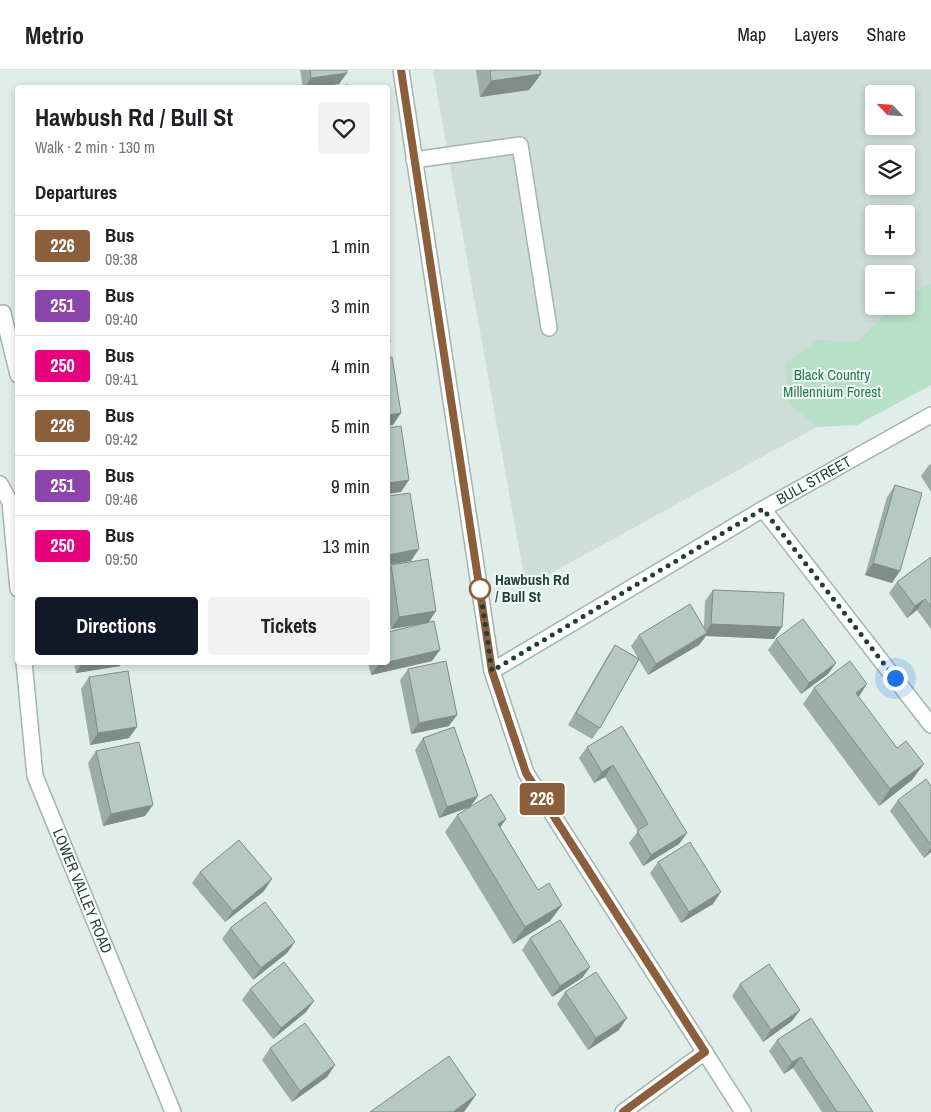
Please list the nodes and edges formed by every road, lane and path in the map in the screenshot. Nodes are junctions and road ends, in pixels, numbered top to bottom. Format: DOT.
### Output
graph roads {
  1 [pos="401,70"];
  2 [pos="414,160"];
  3 [pos="3,313"];
  4 [pos="549,328"];
  5 [pos="7,361"];
  6 [pos="15,371"];
  7 [pos="931,415"];
  8 [pos="0,484"];
  9 [pos="763,509"];
  10 [pos="14,517"];
  11 [pos="15,535"];
  12 [pos="24,665"];
  13 [pos="492,671"];
  14 [pos="931,725"];
  15 [pos="705,1052"];
  16 [pos="173,1112"];
  17 [pos="623,1112"];
  18 [pos="744,1112"];
  1 -- 2 [label="street"];
  2 -- 4 [label="street"];
  2 -- 13 [label="street"];
  3 -- 5 [label="street"];
  5 -- 6 [label="street"];
  7 -- 9 [label="street, BULL STREET"];
  8 -- 10 [label="street"];
  9 -- 13 [label="street, BULL STREET"];
  9 -- 14 [label="street"];
  10 -- 11 [label="street"];
  12 -- 16 [label="street, LOWER VALLEY ROAD"];
  13 -- 15 [label="street"];
  15 -- 17 [label="street"];
  15 -- 18 [label="street"];
}
